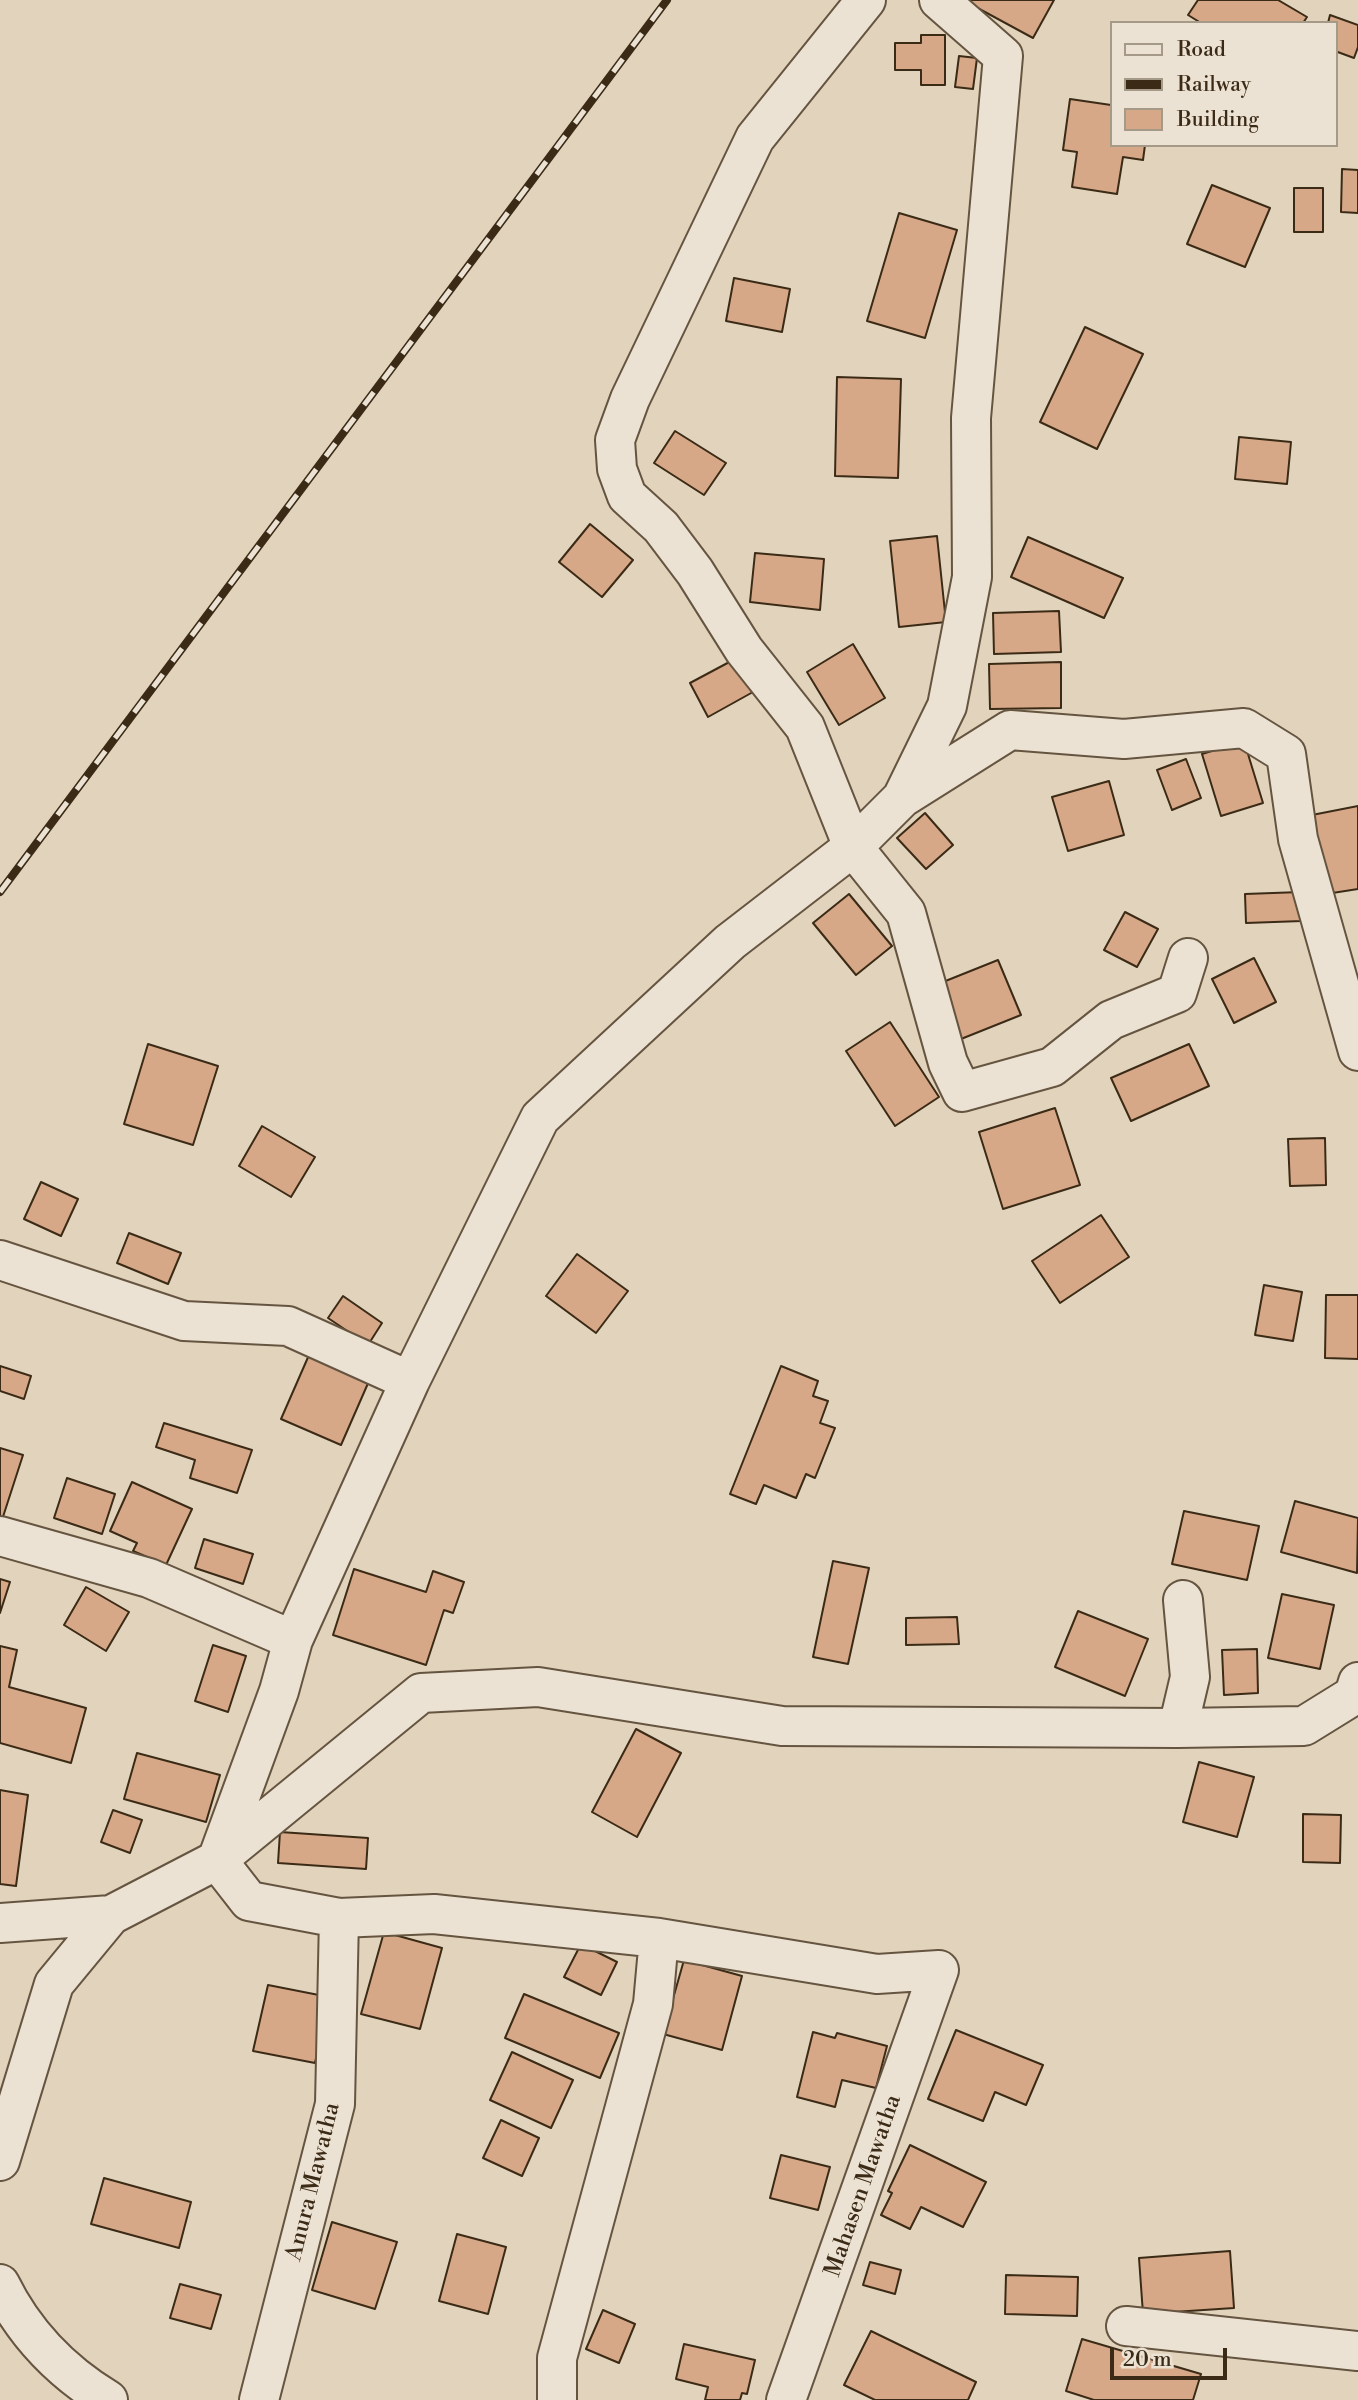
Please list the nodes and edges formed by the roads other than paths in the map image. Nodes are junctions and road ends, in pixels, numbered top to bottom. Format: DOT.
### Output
graph roads {
  1 [pos="866,0"];
  2 [pos="939,0"];
  3 [pos="902,798"];
  4 [pos="853,847"];
  5 [pos="1188,958"];
  6 [pos="1358,1051"];
  7 [pos="0,1260"];
  8 [pos="410,1381"];
  9 [pos="0,1536"];
  10 [pos="1183,1600"];
  11 [pos="293,1640"];
  12 [pos="1358,1682"];
  13 [pos="1178,1728"];
  14 [pos="217,1860"];
  15 [pos="111,1916"];
  16 [pos="339,1918"];
  17 [pos="0,1923"];
  18 [pos="659,1938"];
  19 [pos="0,2161"];
  20 [pos="0,2284"];
  21 [pos="1126,2326"];
  22 [pos="1358,2351"];
  23 [pos="85,2394"];
  24 [pos="259,2400"];
  25 [pos="557,2400"];
  26 [pos="786,2400"];
  1 -- 4 [label="street"];
  2 -- 3 [label="street"];
  3 -- 4 [label="street"];
  3 -- 6 [label="street"];
  4 -- 5 [label="street"];
  4 -- 8 [label="street"];
  7 -- 8 [label="street"];
  8 -- 11 [label="street"];
  9 -- 11 [label="street"];
  10 -- 13 [label="street"];
  11 -- 14 [label="street"];
  12 -- 13 [label="street"];
  13 -- 14 [label="street"];
  14 -- 15 [label="street"];
  14 -- 16 [label="street"];
  15 -- 17 [label="street"];
  15 -- 19 [label="street"];
  16 -- 18 [label="street"];
  16 -- 24 [label="street, Anura Mawatha"];
  18 -- 25 [label="street"];
  18 -- 26 [label="street, Mahasen Mawatha"];
  20 -- 23 [label="street"];
  21 -- 22 [label="street"];
}
